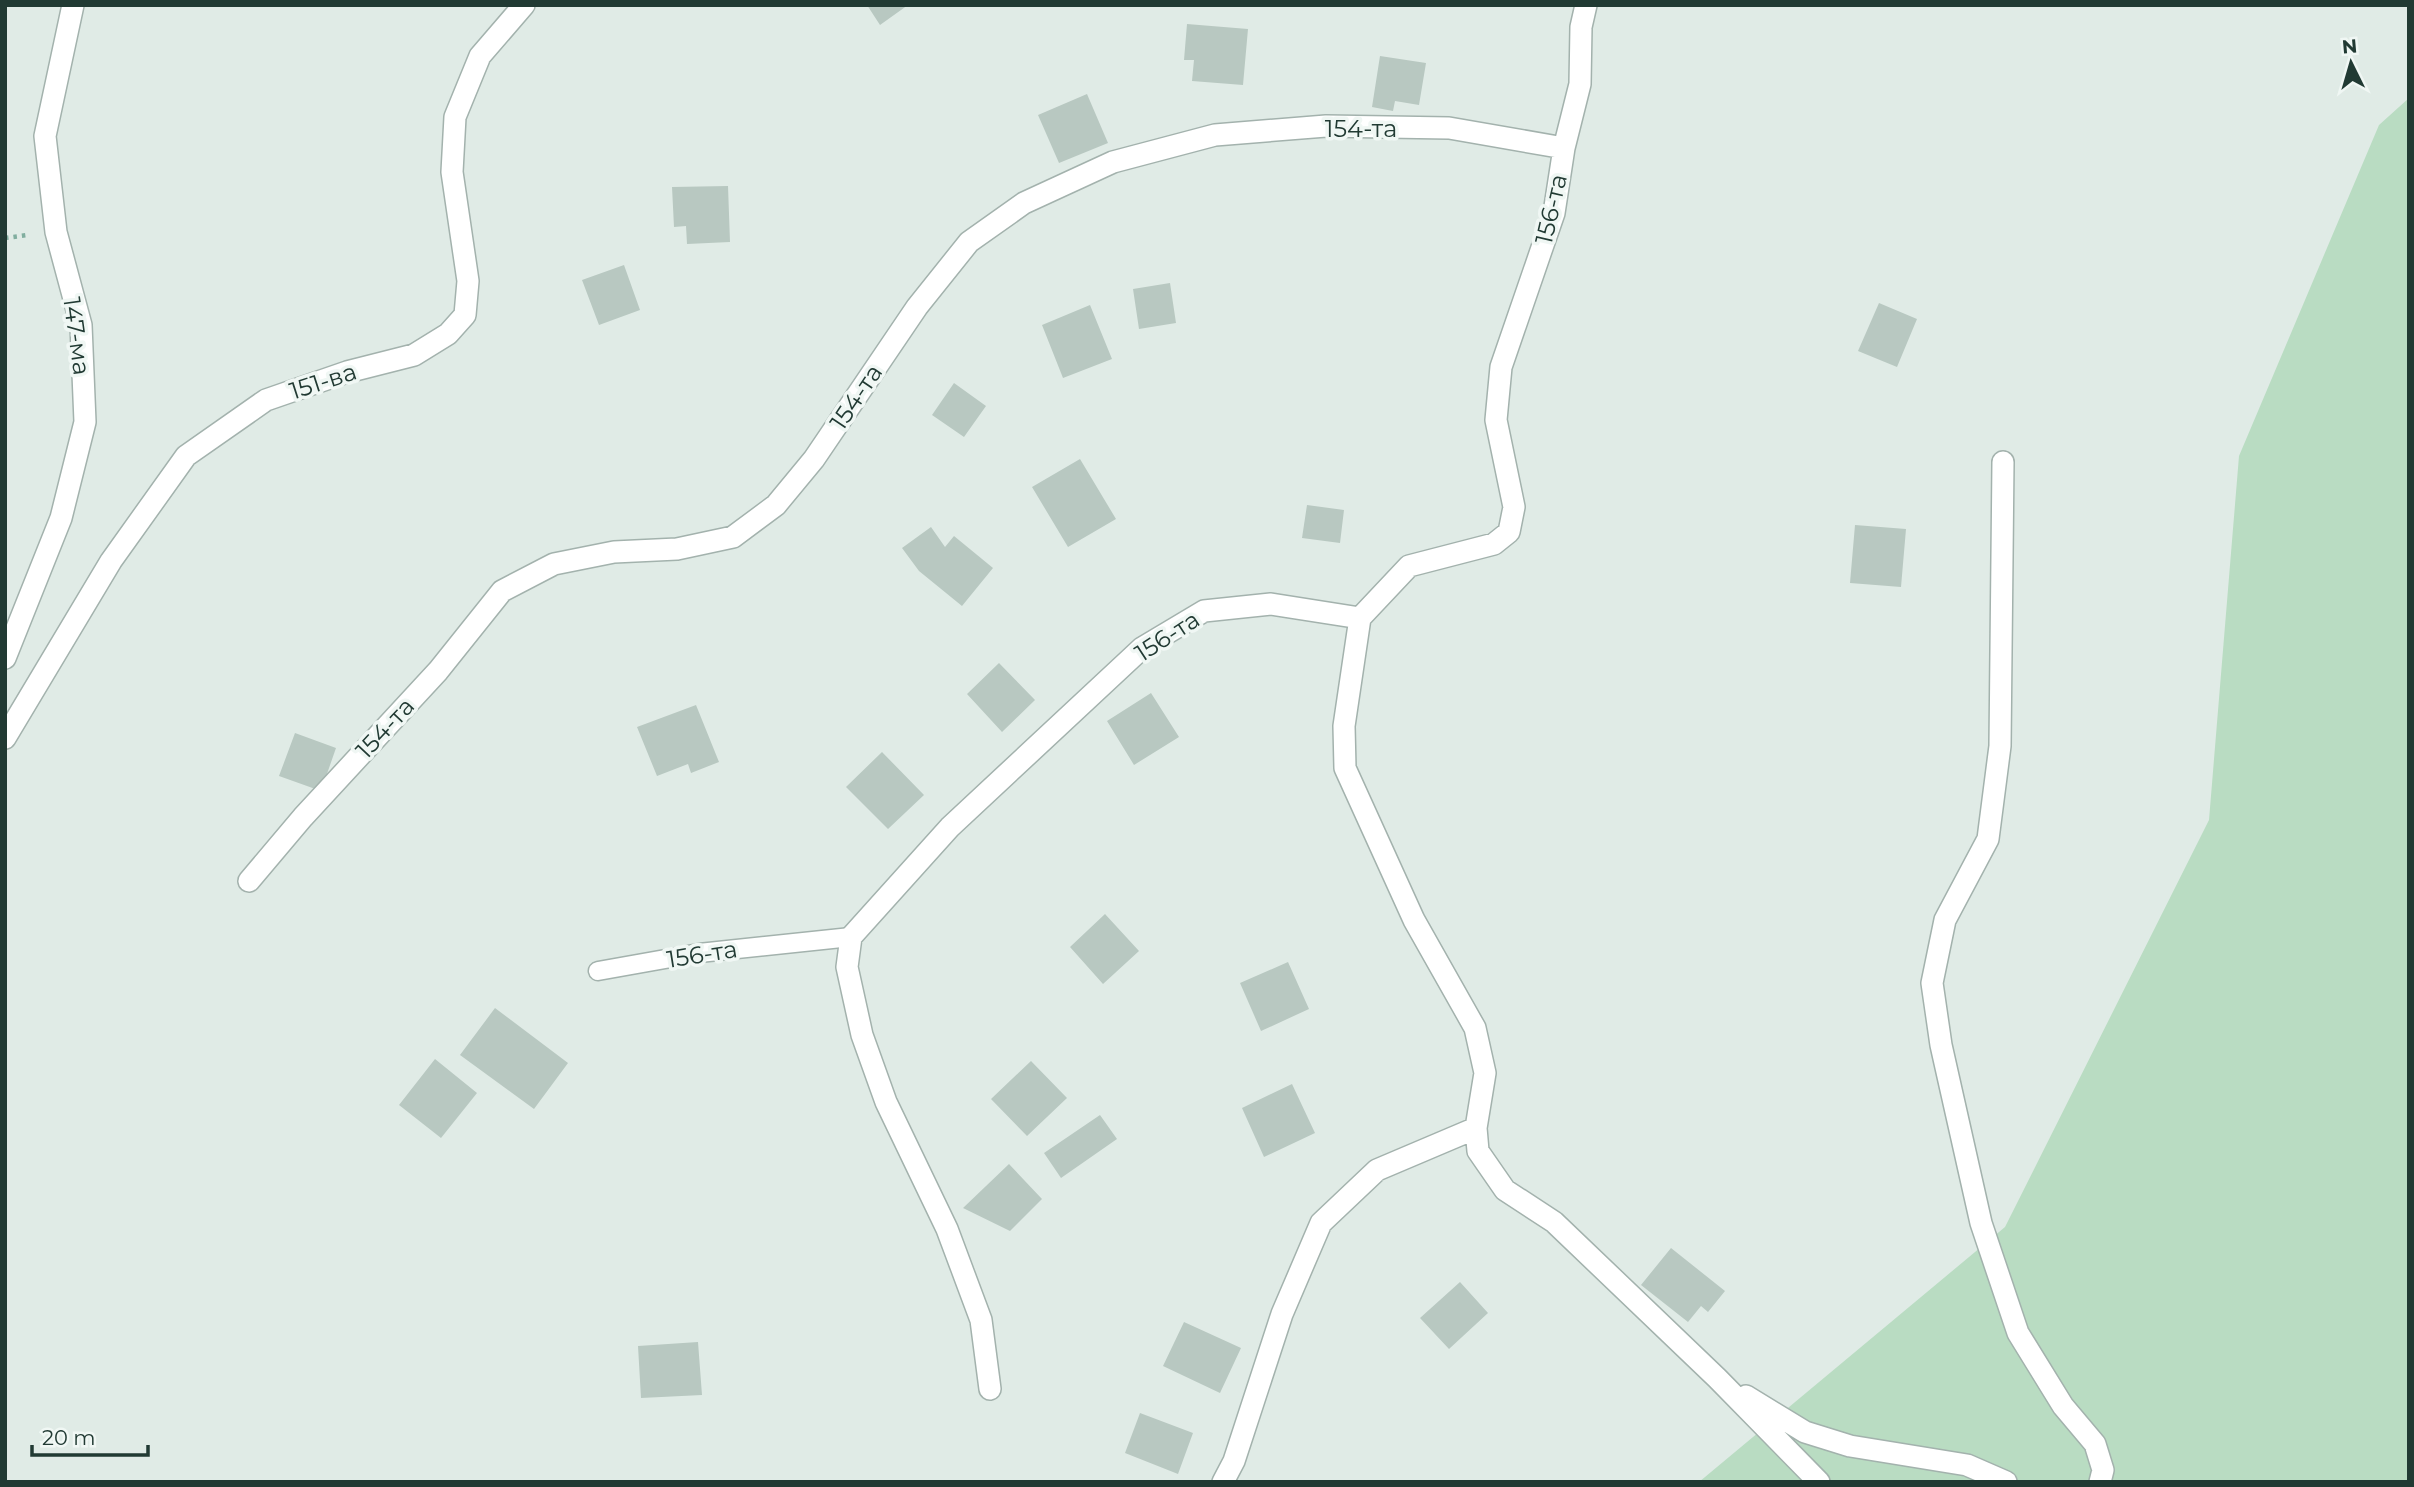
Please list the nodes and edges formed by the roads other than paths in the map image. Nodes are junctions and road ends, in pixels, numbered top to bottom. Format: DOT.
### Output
graph roads {
  1 [pos="73,5"];
  2 [pos="524,5"];
  3 [pos="1586,5"];
  4 [pos="1564,148"];
  5 [pos="2003,462"];
  6 [pos="1360,618"];
  7 [pos="5,658"];
  8 [pos="5,738"];
  9 [pos="249,881"];
  10 [pos="851,937"];
  11 [pos="598,971"];
  12 [pos="1476,1128"];
  13 [pos="1717,1378"];
  14 [pos="990,1389"];
  15 [pos="1223,1482"];
  16 [pos="1819,1482"];
  17 [pos="2006,1482"];
  18 [pos="2100,1482"];
  1 -- 7 [label="street, 147-ма"];
  2 -- 8 [label="street, 151-ва"];
  3 -- 4 [label="street, 156-та"];
  4 -- 6 [label="street, 156-та"];
  4 -- 9 [label="street, 154-та"];
  5 -- 18 [label="street"];
  6 -- 10 [label="street, 156-та"];
  6 -- 12 [label="street"];
  10 -- 11 [label="lane, 156-та"];
  10 -- 14 [label="street"];
  12 -- 13 [label="street"];
  12 -- 15 [label="street"];
  13 -- 16 [label="street"];
  13 -- 17 [label="street"];
}
